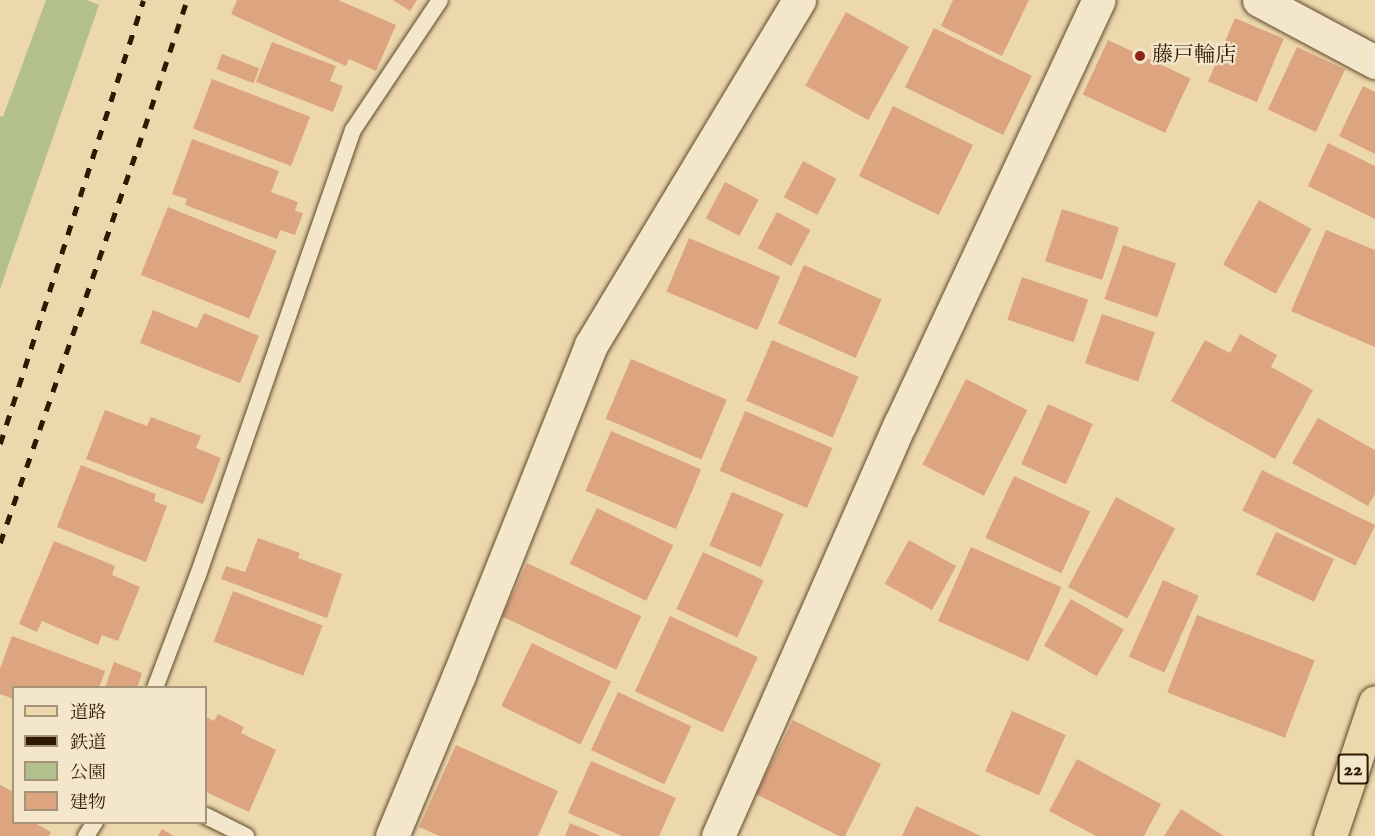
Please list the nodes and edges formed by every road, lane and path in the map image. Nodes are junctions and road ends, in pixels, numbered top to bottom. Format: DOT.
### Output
graph roads {
  1 [pos="440,0"];
  2 [pos="799,0"];
  3 [pos="1099,0"];
  4 [pos="1263,1"];
  5 [pos="1375,62"];
  6 [pos="155,686"];
  7 [pos="1375,702"];
  8 [pos="207,816"];
  9 [pos="246,836"];
  10 [pos="392,836"];
  11 [pos="718,836"];
  12 [pos="1330,836"];
  1 -- 6 [label="lane"];
  2 -- 10 [label="street"];
  3 -- 11 [label="street"];
  4 -- 5 [label="street"];
  7 -- 12 [label="main road, 22"];
  8 -- 9 [label="lane"];
}
